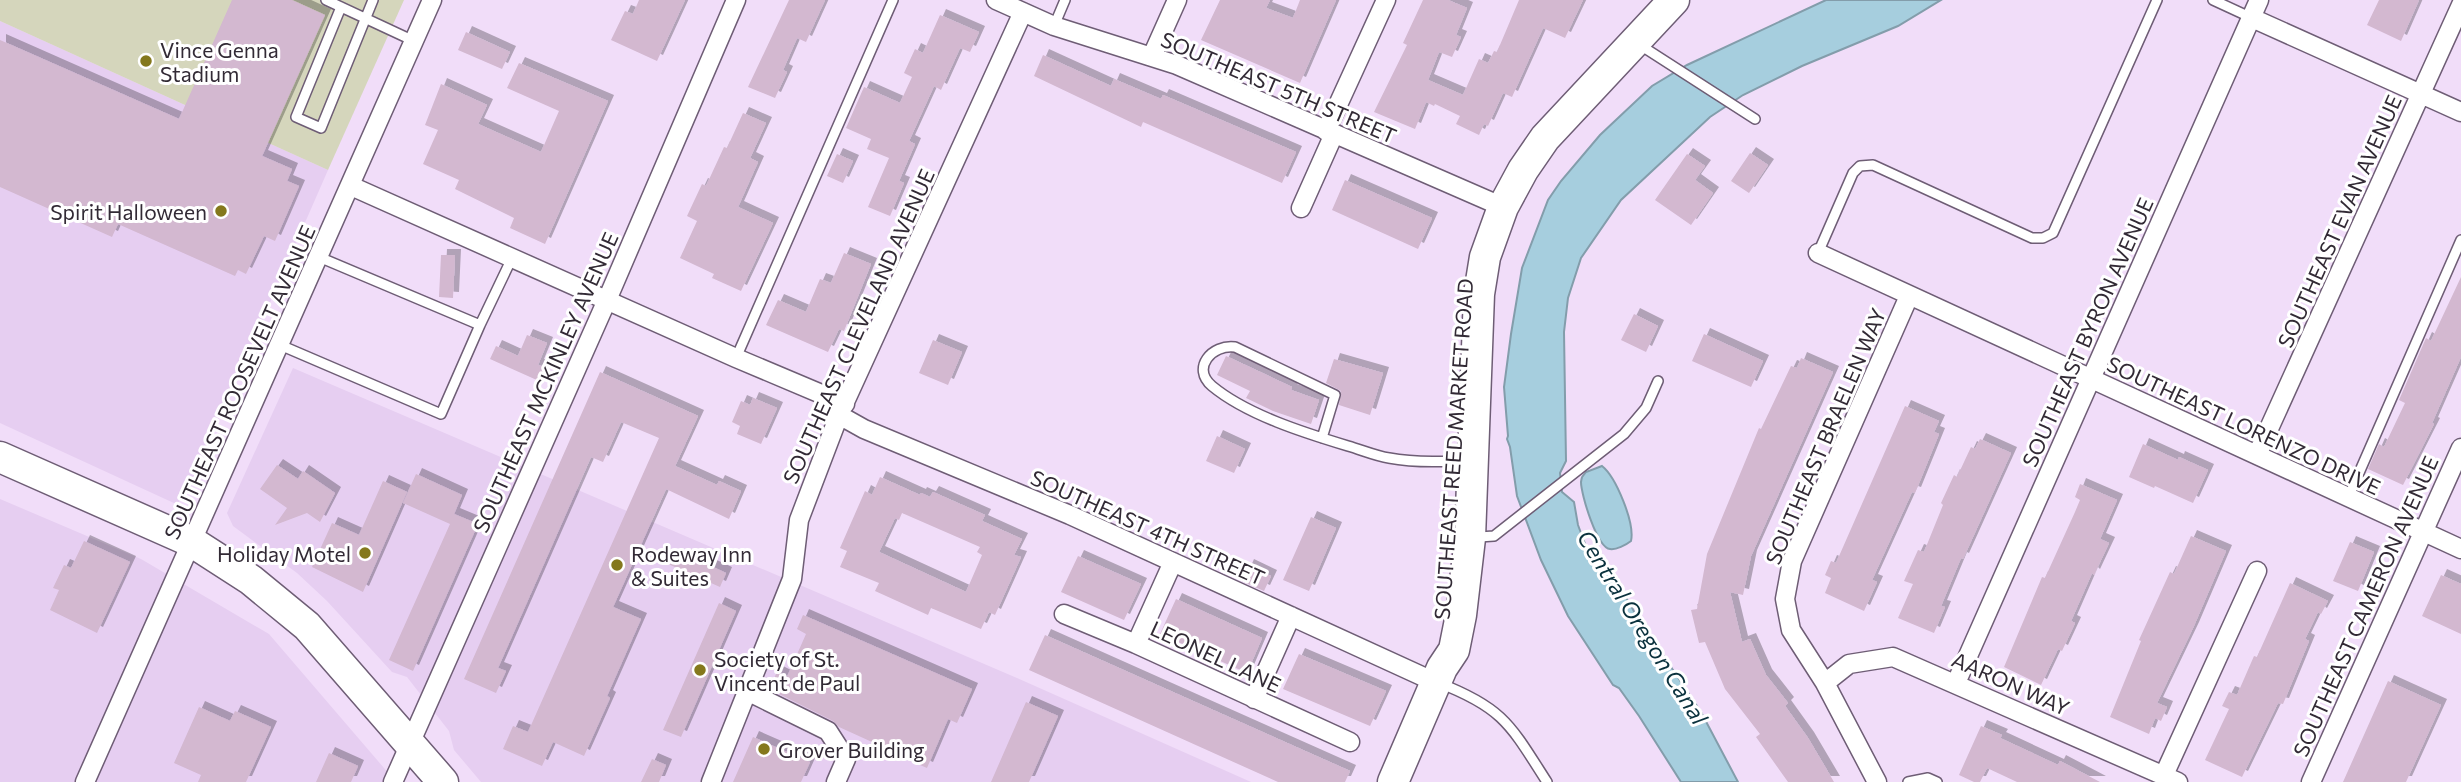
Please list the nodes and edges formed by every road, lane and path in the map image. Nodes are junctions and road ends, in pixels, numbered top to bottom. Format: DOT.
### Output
graph roads {
  1 [pos="326,0"];
  2 [pos="373,0"];
  3 [pos="432,0"];
  4 [pos="736,0"];
  5 [pos="892,0"];
  6 [pos="996,0"];
  7 [pos="1065,0"];
  8 [pos="1177,0"];
  9 [pos="1386,0"];
  10 [pos="1655,0"];
  11 [pos="1674,0"];
  12 [pos="2157,0"];
  13 [pos="2213,0"];
  14 [pos="2259,0"];
  15 [pos="2461,5"];
  16 [pos="341,7"];
  17 [pos="1023,12"];
  18 [pos="365,18"];
  19 [pos="2252,18"];
  20 [pos="1054,26"];
  21 [pos="1631,37"];
  22 [pos="414,41"];
  23 [pos="1152,56"];
  24 [pos="2421,94"];
  25 [pos="2461,112"];
  26 [pos="1755,119"];
  27 [pos="1330,133"];
  28 [pos="351,186"];
  29 [pos="1496,204"];
  30 [pos="1301,208"];
  31 [pos="2461,240"];
  32 [pos="1818,253"];
  33 [pos="319,257"];
  34 [pos="512,258"];
  35 [pos="1909,296"];
  36 [pos="607,300"];
  37 [pos="480,325"];
  38 [pos="280,345"];
  39 [pos="736,358"];
  40 [pos="2091,379"];
  41 [pos="1658,381"];
  42 [pos="842,410"];
  43 [pos="1322,438"];
  44 [pos="2461,448"];
  45 [pos="2257,455"];
  46 [pos="0,457"];
  47 [pos="1453,461"];
  48 [pos="2348,498"];
  49 [pos="2423,533"];
  50 [pos="1460,538"];
  51 [pos="192,542"];
  52 [pos="2461,549"];
  53 [pos="1172,562"];
  54 [pos="2256,571"];
  55 [pos="1063,614"];
  56 [pos="1291,616"];
  57 [pos="1136,644"];
  58 [pos="1440,675"];
  59 [pos="1825,683"];
  60 [pos="1956,683"];
  61 [pos="749,692"];
  62 [pos="1254,699"];
  63 [pos="1350,742"];
  64 [pos="410,743"];
  65 [pos="2171,779"];
  66 [pos="85,782"];
  67 [pos="393,782"];
  68 [pos="443,782"];
  69 [pos="711,782"];
  70 [pos="836,782"];
  71 [pos="1393,782"];
  72 [pos="1547,782"];
  73 [pos="1877,782"];
  74 [pos="1908,782"];
  75 [pos="1937,782"];
  76 [pos="2311,782"];
  1 -- 16 [label="lane"];
  2 -- 18 [label="lane"];
  3 -- 22 [label="street, SOUTHEAST ROOSEVELT AVENUE"];
  4 -- 36 [label="street, SOUTHEAST MCKINLEY AVENUE"];
  5 -- 39 [label="lane"];
  6 -- 17 [label="street, SOUTHEAST 5TH STREET"];
  7 -- 20 [label="lane"];
  8 -- 23 [label="street"];
  9 -- 27 [label="street"];
  10 -- 21 [label="main road, SOUTHEAST REED MARKET ROAD"];
  11 -- 21 [label="main road, SOUTHEAST REED MARKET ROAD"];
  12 -- 32 [label="lane"];
  13 -- 19 [label="lane"];
  14 -- 19 [label="street, SOUTHEAST BYRON AVENUE"];
  15 -- 24 [label="street, SOUTHEAST EVAN AVENUE"];
  16 -- 18 [label="lane"];
  16 -- 18 [label="lane"];
  17 -- 20 [label="street, SOUTHEAST 5TH STREET"];
  17 -- 42 [label="street, SOUTHEAST CLEVELAND AVENUE"];
  18 -- 22 [label="lane"];
  19 -- 24 [label="street"];
  19 -- 40 [label="street, SOUTHEAST BYRON AVENUE"];
  20 -- 23 [label="street, SOUTHEAST 5TH STREET"];
  21 -- 26 [label="lane"];
  21 -- 29 [label="main road, SOUTHEAST REED MARKET ROAD"];
  22 -- 28 [label="street, SOUTHEAST ROOSEVELT AVENUE"];
  23 -- 27 [label="street, SOUTHEAST 5TH STREET"];
  24 -- 25 [label="street"];
  24 -- 45 [label="street, SOUTHEAST EVAN AVENUE"];
  27 -- 29 [label="street, SOUTHEAST 5TH STREET"];
  27 -- 30 [label="street"];
  28 -- 33 [label="street, SOUTHEAST ROOSEVELT AVENUE"];
  28 -- 34 [label="street, SOUTHEAST 4TH STREET"];
  29 -- 47 [label="main road, SOUTHEAST REED MARKET ROAD"];
  29 -- 50 [label="main road, SOUTHEAST REED MARKET ROAD"];
  31 -- 48 [label="lane"];
  32 -- 35 [label="street, SOUTHEAST LORENZO DRIVE"];
  33 -- 37 [label="lane"];
  33 -- 38 [label="street, SOUTHEAST ROOSEVELT AVENUE"];
  34 -- 36 [label="street, SOUTHEAST 4TH STREET"];
  34 -- 37 [label="lane"];
  35 -- 40 [label="street, SOUTHEAST LORENZO DRIVE"];
  35 -- 59 [label="street, SOUTHEAST BRAELEN WAY"];
  36 -- 39 [label="street, SOUTHEAST 4TH STREET"];
  36 -- 64 [label="street, SOUTHEAST MCKINLEY AVENUE"];
  37 -- 38 [label="lane"];
  38 -- 51 [label="street, SOUTHEAST ROOSEVELT AVENUE"];
  39 -- 42 [label="street, SOUTHEAST 4TH STREET"];
  40 -- 45 [label="street, SOUTHEAST LORENZO DRIVE"];
  40 -- 60 [label="street, SOUTHEAST BYRON AVENUE"];
  41 -- 50 [label="lane"];
  42 -- 53 [label="street, SOUTHEAST 4TH STREET"];
  42 -- 61 [label="street, SOUTHEAST CLEVELAND AVENUE"];
  43 -- 43 [label="lane"];
  43 -- 47 [label="lane"];
  44 -- 49 [label="street, SOUTHEAST CAMERON AVENUE"];
  45 -- 48 [label="street, SOUTHEAST LORENZO DRIVE"];
  46 -- 51 [label="main road"];
  47 -- 50 [label="main road, SOUTHEAST REED MARKET ROAD"];
  48 -- 49 [label="street, SOUTHEAST LORENZO DRIVE"];
  49 -- 52 [label="street, SOUTHEAST LORENZO DRIVE"];
  49 -- 76 [label="street, SOUTHEAST CAMERON AVENUE"];
  50 -- 58 [label="main road, SOUTHEAST REED MARKET ROAD"];
  51 -- 64 [label="main road"];
  51 -- 66 [label="street, SOUTHEAST ROOSEVELT AVENUE"];
  53 -- 56 [label="street, SOUTHEAST 4TH STREET"];
  53 -- 57 [label="street"];
  54 -- 65 [label="street"];
  55 -- 57 [label="street, LEONEL LANE"];
  56 -- 58 [label="street, SOUTHEAST 4TH STREET"];
  56 -- 62 [label="street"];
  57 -- 62 [label="street, LEONEL LANE"];
  58 -- 71 [label="main road, SOUTHEAST REED MARKET ROAD"];
  58 -- 72 [label="lane"];
  59 -- 60 [label="street, AARON WAY"];
  59 -- 73 [label="street, SOUTHEAST BRAELEN WAY"];
  60 -- 65 [label="street, AARON WAY"];
  61 -- 69 [label="street, SOUTHEAST CLEVELAND AVENUE"];
  61 -- 70 [label="street"];
  62 -- 63 [label="street, LEONEL LANE"];
  64 -- 67 [label="street, SOUTHEAST MCKINLEY AVENUE"];
  64 -- 68 [label="main road"];
  74 -- 75 [label="lane"];
}
